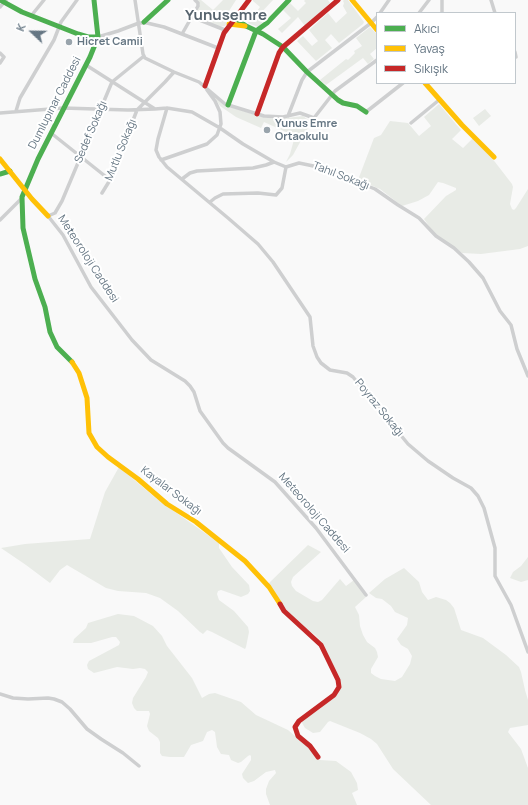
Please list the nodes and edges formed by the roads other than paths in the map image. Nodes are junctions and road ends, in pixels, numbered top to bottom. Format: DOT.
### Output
graph roads {
  1 [pos="44,0"];
  2 [pos="77,0"];
  3 [pos="94,0"];
  4 [pos="135,0"];
  5 [pos="168,0"];
  6 [pos="196,0"];
  7 [pos="250,0"];
  8 [pos="289,0"];
  9 [pos="338,0"];
  10 [pos="352,0"];
  11 [pos="389,0"];
  12 [pos="429,0"];
  13 [pos="442,0"];
  14 [pos="491,0"];
  15 [pos="2,2"];
  16 [pos="381,12"];
  17 [pos="420,12"];
  18 [pos="442,12"];
  19 [pos="494,12"];
  20 [pos="31,16"];
  21 [pos="192,17"];
  22 [pos="235,18"];
  23 [pos="376,18"];
  24 [pos="142,23"];
  25 [pos="371,23"];
  26 [pos="229,24"];
  27 [pos="59,26"];
  28 [pos="246,26"];
  29 [pos="376,29"];
  30 [pos="225,30"];
  31 [pos="256,31"];
  32 [pos="182,34"];
  33 [pos="98,37"];
  34 [pos="284,47"];
  35 [pos="218,48"];
  36 [pos="0,53"];
  37 [pos="144,56"];
  38 [pos="376,61"];
  39 [pos="0,63"];
  40 [pos="86,65"];
  41 [pos="174,72"];
  42 [pos="307,72"];
  43 [pos="112,82"];
  44 [pos="402,84"];
  45 [pos="426,84"];
  46 [pos="204,86"];
  47 [pos="332,94"];
  48 [pos="439,100"];
  49 [pos="144,102"];
  50 [pos="228,104"];
  51 [pos="63,108"];
  52 [pos="167,108"];
  53 [pos="100,109"];
  54 [pos="155,109"];
  55 [pos="137,110"];
  56 [pos="16,111"];
  57 [pos="366,112"];
  58 [pos="0,113"];
  59 [pos="257,114"];
  60 [pos="288,116"];
  61 [pos="411,123"];
  62 [pos="220,128"];
  63 [pos="51,133"];
  64 [pos="80,156"];
  65 [pos="494,157"];
  66 [pos="0,159"];
  67 [pos="161,160"];
  68 [pos="274,162"];
  69 [pos="286,166"];
  70 [pos="10,171"];
  71 [pos="0,174"];
  72 [pos="182,179"];
  73 [pos="110,180"];
  74 [pos="25,190"];
  75 [pos="102,193"];
  76 [pos="22,197"];
  77 [pos="210,202"];
  78 [pos="48,216"];
  79 [pos="0,220"];
  80 [pos="528,376"];
  81 [pos="366,595"];
  82 [pos="528,652"];
  83 [pos="0,694"];
  84 [pos="318,757"];
  85 [pos="139,766"];
  1 -- 20 [label="street"];
  2 -- 27 [label="street"];
  3 -- 33 [label="street, Dumlupınar Caddesi"];
  4 -- 24 [label="street"];
  5 -- 24 [label="street"];
  6 -- 21 [label="street"];
  7 -- 22 [label="street"];
  8 -- 31 [label="street"];
  9 -- 34 [label="street"];
  10 -- 25 [label="street"];
  11 -- 16 [label="street"];
  12 -- 17 [label="street"];
  13 -- 18 [label="street"];
  14 -- 19 [label="street"];
  15 -- 20 [label="street"];
  20 -- 27 [label="street"];
  21 -- 30 [label="street"];
  21 -- 32 [label="street"];
  22 -- 26 [label="street"];
  22 -- 28 [label="street"];
  23 -- 25 [label="street"];
  24 -- 32 [label="street"];
  24 -- 33 [label="street"];
  24 -- 37 [label="street"];
  25 -- 29 [label="street"];
  25 -- 42 [label="street"];
  26 -- 28 [label="street"];
  26 -- 30 [label="street"];
  27 -- 33 [label="street"];
  27 -- 56 [label="street"];
  28 -- 31 [label="street"];
  30 -- 35 [label="street"];
  31 -- 34 [label="street"];
  31 -- 50 [label="street"];
  32 -- 35 [label="street"];
  33 -- 40 [label="street, Dumlupınar Caddesi"];
  34 -- 42 [label="street"];
  34 -- 59 [label="street"];
  35 -- 46 [label="street"];
  36 -- 39 [label="street"];
  37 -- 41 [label="street"];
  37 -- 43 [label="street, Sedef Sokağı"];
  38 -- 47 [label="street"];
  40 -- 43 [label="street"];
  40 -- 51 [label="street, Dumlupınar Caddesi"];
  41 -- 46 [label="street"];
  41 -- 49 [label="street, Mutlu Sokağı"];
  42 -- 47 [label="street"];
  42 -- 60 [label="street"];
  43 -- 49 [label="street"];
  43 -- 53 [label="street, Sedef Sokağı"];
  44 -- 57 [label="street"];
  45 -- 48 [label="street"];
  46 -- 50 [label="street"];
  46 -- 62 [label="street"];
  47 -- 57 [label="street"];
  47 -- 60 [label="street"];
  48 -- 61 [label="street"];
  48 -- 65 [label="street"];
  49 -- 54 [label="street"];
  49 -- 55 [label="street, Mutlu Sokağı"];
  50 -- 59 [label="street"];
  51 -- 53 [label="street, Tahıl Sokağı"];
  51 -- 56 [label="street, Tahıl Sokağı"];
  51 -- 63 [label="street, Dumlupınar Caddesi"];
  52 -- 54 [label="street, Tahıl Sokağı"];
  52 -- 62 [label="street, Tahıl Sokağı"];
  52 -- 67 [label="street"];
  53 -- 55 [label="street, Tahıl Sokağı"];
  53 -- 64 [label="street, Sedef Sokağı"];
  54 -- 55 [label="street, Tahıl Sokağı"];
  55 -- 73 [label="street, Mutlu Sokağı"];
  56 -- 58 [label="street, Tahıl Sokağı"];
  59 -- 60 [label="street"];
  62 -- 67 [label="street"];
  62 -- 68 [label="street, Tahıl Sokağı"];
  63 -- 64 [label="street"];
  63 -- 74 [label="street, Dumlupınar Caddesi"];
  64 -- 73 [label="street"];
  64 -- 78 [label="street, Sedef Sokağı"];
  66 -- 70 [label="street, Meteoroloji Caddesi"];
  67 -- 72 [label="street, Poyraz Sokağı"];
  68 -- 69 [label="street, Tahıl Sokağı"];
  68 -- 72 [label="street"];
  69 -- 77 [label="street"];
  69 -- 80 [label="street, Tahıl Sokağı"];
  70 -- 71 [label="street"];
  70 -- 74 [label="street, Meteoroloji Caddesi"];
  72 -- 77 [label="street, Poyraz Sokağı"];
  73 -- 75 [label="street, Mutlu Sokağı"];
  74 -- 76 [label="street, Kayalar Sokağı"];
  74 -- 78 [label="street, Meteoroloji Caddesi"];
  76 -- 79 [label="street"];
  76 -- 84 [label="street, Kayalar Sokağı"];
  77 -- 82 [label="street, Poyraz Sokağı"];
  78 -- 81 [label="street, Meteoroloji Caddesi"];
  83 -- 85 [label="street"];
}
